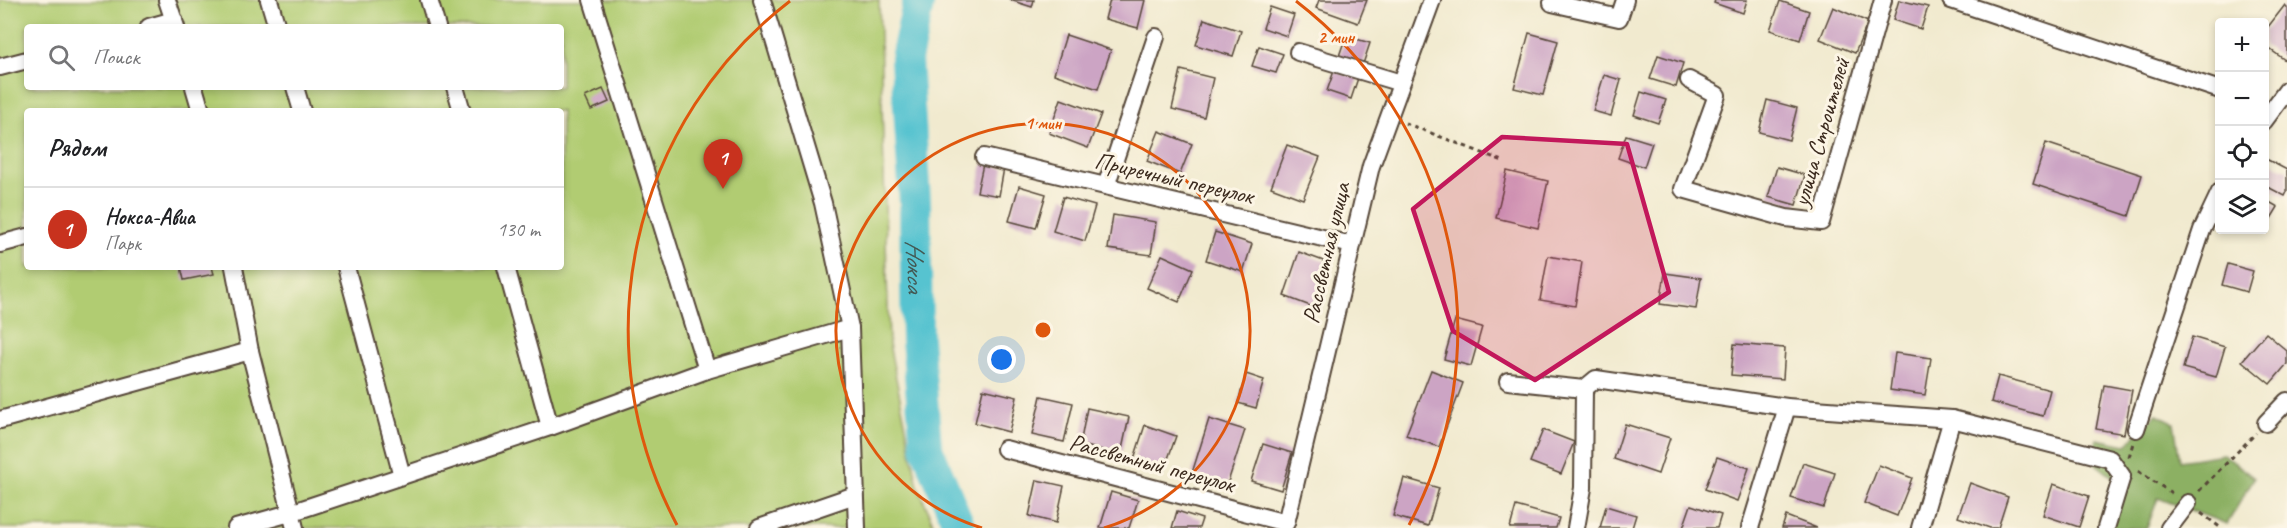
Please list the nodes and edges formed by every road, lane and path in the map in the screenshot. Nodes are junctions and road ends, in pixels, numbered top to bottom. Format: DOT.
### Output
graph roads {
  1 [pos="167,0"];
  2 [pos="269,0"];
  3 [pos="429,0"];
  4 [pos="592,0"];
  5 [pos="762,0"];
  6 [pos="1432,0"];
  7 [pos="1625,0"];
  8 [pos="1883,0"];
  9 [pos="1951,0"];
  10 [pos="1552,3"];
  11 [pos="175,24"];
  12 [pos="276,24"];
  13 [pos="436,24"];
  14 [pos="1156,37"];
  15 [pos="1298,52"];
  16 [pos="24,61"];
  17 [pos="0,67"];
  18 [pos="1689,80"];
  19 [pos="1401,83"];
  20 [pos="2215,88"];
  21 [pos="195,90"];
  22 [pos="296,90"];
  23 [pos="456,90"];
  24 [pos="2287,90"];
  25 [pos="200,108"];
  26 [pos="301,108"];
  27 [pos="461,108"];
  28 [pos="2269,110"];
  29 [pos="1389,117"];
  30 [pos="984,157"];
  31 [pos="1503,161"];
  32 [pos="1106,186"];
  33 [pos="2215,200"];
  34 [pos="24,238"];
  35 [pos="0,244"];
  36 [pos="1352,245"];
  37 [pos="235,270"];
  38 [pos="347,270"];
  39 [pos="507,270"];
  40 [pos="850,328"];
  41 [pos="250,351"];
  42 [pos="707,370"];
  43 [pos="1508,381"];
  44 [pos="1584,389"];
  45 [pos="2287,401"];
  46 [pos="1787,407"];
  47 [pos="1952,419"];
  48 [pos="0,420"];
  49 [pos="2266,423"];
  50 [pos="550,427"];
  51 [pos="2136,429"];
  52 [pos="1005,449"];
  53 [pos="2138,471"];
  54 [pos="402,476"];
  55 [pos="855,495"];
  56 [pos="2188,503"];
  57 [pos="292,520"];
  58 [pos="1286,523"];
  59 [pos="236,528"];
  60 [pos="759,528"];
  61 [pos="857,528"];
  62 [pos="1576,528"];
  63 [pos="1750,528"];
  64 [pos="1920,528"];
  65 [pos="2106,528"];
  66 [pos="2169,528"];
  67 [pos="2221,528"];
  1 -- 11 [label="street"];
  2 -- 12 [label="street"];
  3 -- 13 [label="street"];
  4 -- 42 [label="street"];
  5 -- 40 [label="street"];
  6 -- 19 [label="street, Рассветная улица"];
  7 -- 10 [label="street"];
  8 -- 18 [label="street, улица Строителей"];
  9 -- 20 [label="street"];
  14 -- 32 [label="street"];
  15 -- 19 [label="street"];
  16 -- 17 [label="street"];
  19 -- 29 [label="street, Рассветная улица"];
  21 -- 25 [label="street"];
  22 -- 26 [label="street"];
  23 -- 27 [label="street"];
  24 -- 28 [label="street"];
  29 -- 31 [label="path"];
  29 -- 36 [label="street, Рассветная улица"];
  30 -- 32 [label="street, Приречный переулок"];
  32 -- 36 [label="street, Приречный переулок"];
  33 -- 51 [label="street"];
  34 -- 35 [label="street"];
  36 -- 58 [label="street, Рассветная улица"];
  37 -- 41 [label="street"];
  38 -- 54 [label="street"];
  39 -- 50 [label="street"];
  40 -- 42 [label="street"];
  40 -- 55 [label="street"];
  41 -- 48 [label="street"];
  41 -- 57 [label="street"];
  42 -- 50 [label="street"];
  43 -- 44 [label="street"];
  44 -- 46 [label="street"];
  44 -- 62 [label="street"];
  45 -- 49 [label="street"];
  46 -- 47 [label="street"];
  46 -- 63 [label="street"];
  47 -- 64 [label="street"];
  47 -- 65 [label="street"];
  49 -- 56 [label="path"];
  50 -- 54 [label="street"];
  52 -- 58 [label="street, Рассветный переулок"];
  53 -- 56 [label="path"];
  54 -- 57 [label="street"];
  55 -- 60 [label="street"];
  55 -- 61 [label="street"];
  56 -- 66 [label="street"];
  56 -- 67 [label="path"];
  57 -- 59 [label="street"];
}
